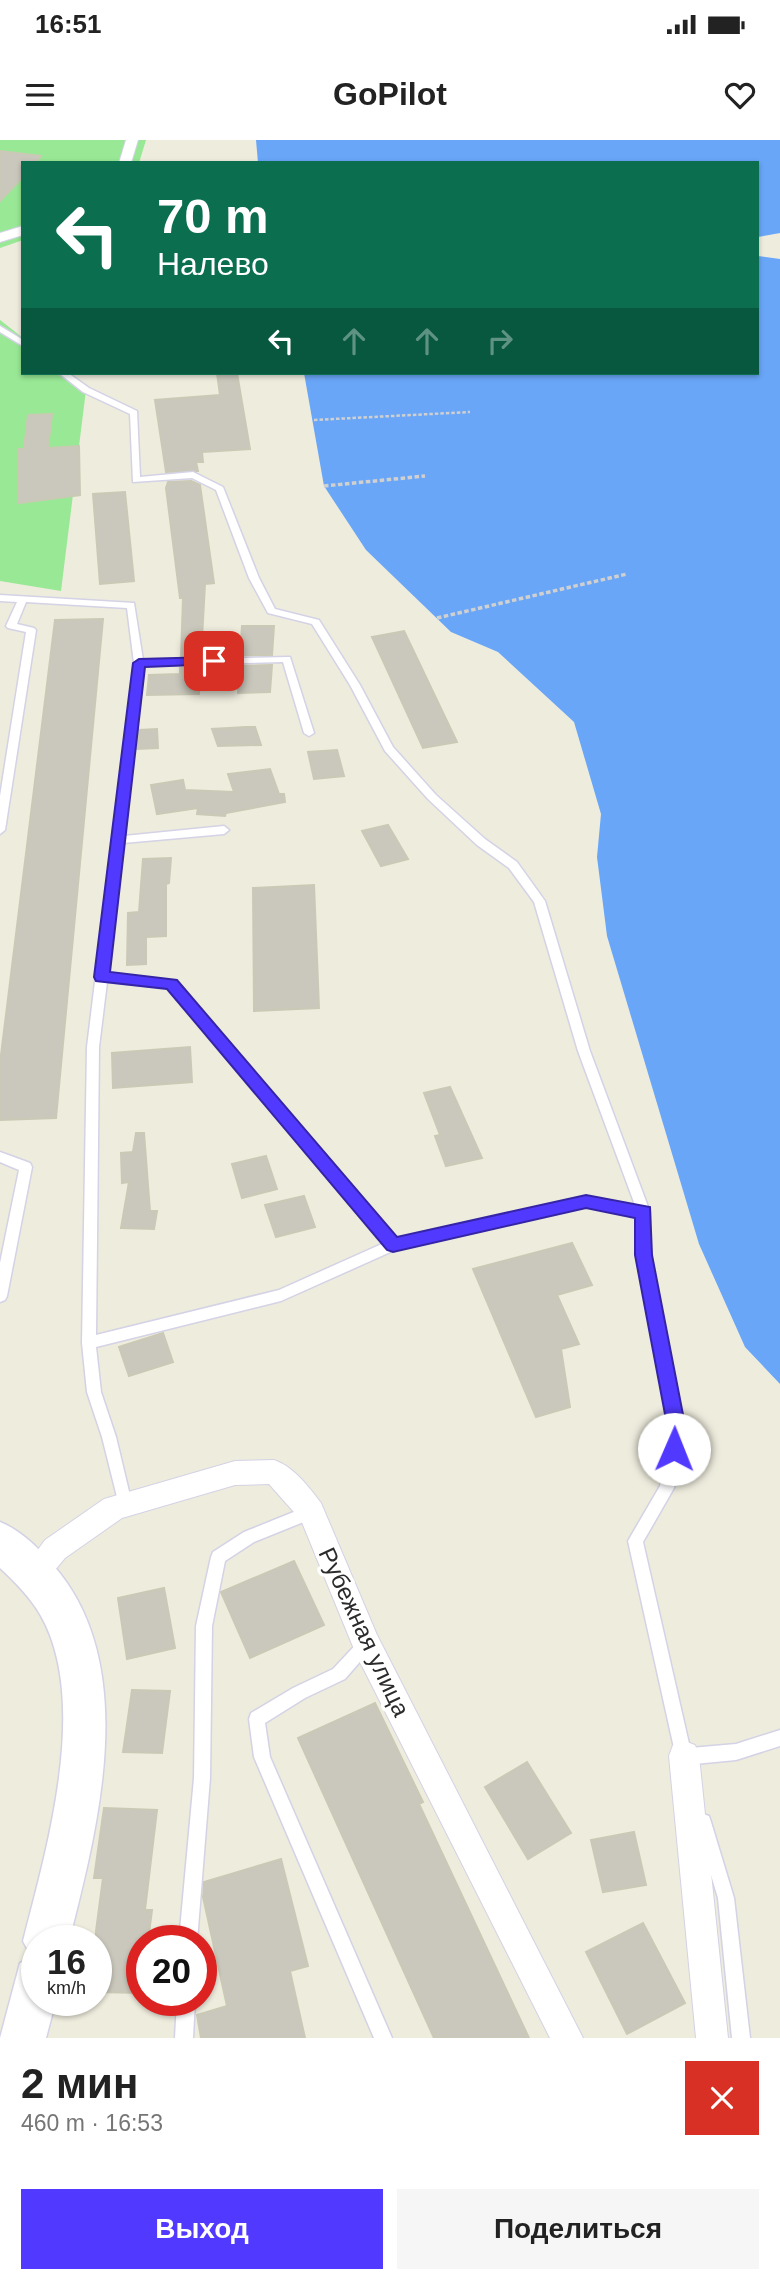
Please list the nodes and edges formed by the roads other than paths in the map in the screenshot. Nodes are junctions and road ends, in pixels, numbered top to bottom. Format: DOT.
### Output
graph roads {
  1 [pos="132,140"];
  2 [pos="126,161"];
  3 [pos="21,231"];
  4 [pos="0,238"];
  5 [pos="0,328"];
  6 [pos="21,343"];
  7 [pos="66,375"];
  8 [pos="0,598"];
  9 [pos="23,599"];
  10 [pos="139,663"];
  11 [pos="309,733"];
  12 [pos="0,830"];
  13 [pos="224,830"];
  14 [pos="118,840"];
  15 [pos="102,977"];
  16 [pos="0,1157"];
  17 [pos="644,1212"];
  18 [pos="393,1245"];
  19 [pos="0,1296"];
  20 [pos="89,1343"];
  21 [pos="125,1504"];
  22 [pos="311,1512"];
  23 [pos="0,1541"];
  24 [pos="34,1573"];
  25 [pos="366,1644"];
  26 [pos="780,1738"];
  27 [pos="684,1756"];
  28 [pos="51,1925"];
  29 [pos="189,1925"];
  30 [pos="28,2016"];
  31 [pos="185,2016"];
  32 [pos="22,2038"];
  33 [pos="184,2038"];
  34 [pos="383,2038"];
  35 [pos="567,2038"];
  36 [pos="712,2038"];
  37 [pos="741,2038"];
  1 -- 2 [label="street"];
  3 -- 4 [label="street"];
  5 -- 6 [label="lane"];
  7 -- 17 [label="lane"];
  8 -- 9 [label="lane"];
  9 -- 10 [label="lane"];
  9 -- 12 [label="lane"];
  10 -- 11 [label="lane"];
  10 -- 14 [label="lane"];
  13 -- 14 [label="lane"];
  14 -- 15 [label="lane"];
  15 -- 18 [label="lane"];
  15 -- 20 [label="lane"];
  16 -- 19 [label="lane"];
  17 -- 18 [label="lane"];
  17 -- 27 [label="lane"];
  18 -- 20 [label="lane"];
  20 -- 21 [label="lane"];
  21 -- 22 [label="street, Рубежная улица"];
  21 -- 24 [label="street, Рубежная улица"];
  22 -- 25 [label="street, Рубежная улица"];
  22 -- 29 [label="lane"];
  23 -- 24 [label="main road"];
  24 -- 28 [label="main road"];
  25 -- 34 [label="lane"];
  25 -- 35 [label="street, Рубежная улица"];
  26 -- 27 [label="lane"];
  27 -- 36 [label="street"];
  27 -- 37 [label="lane"];
  30 -- 32 [label="main road"];
  31 -- 33 [label="lane"];
}
